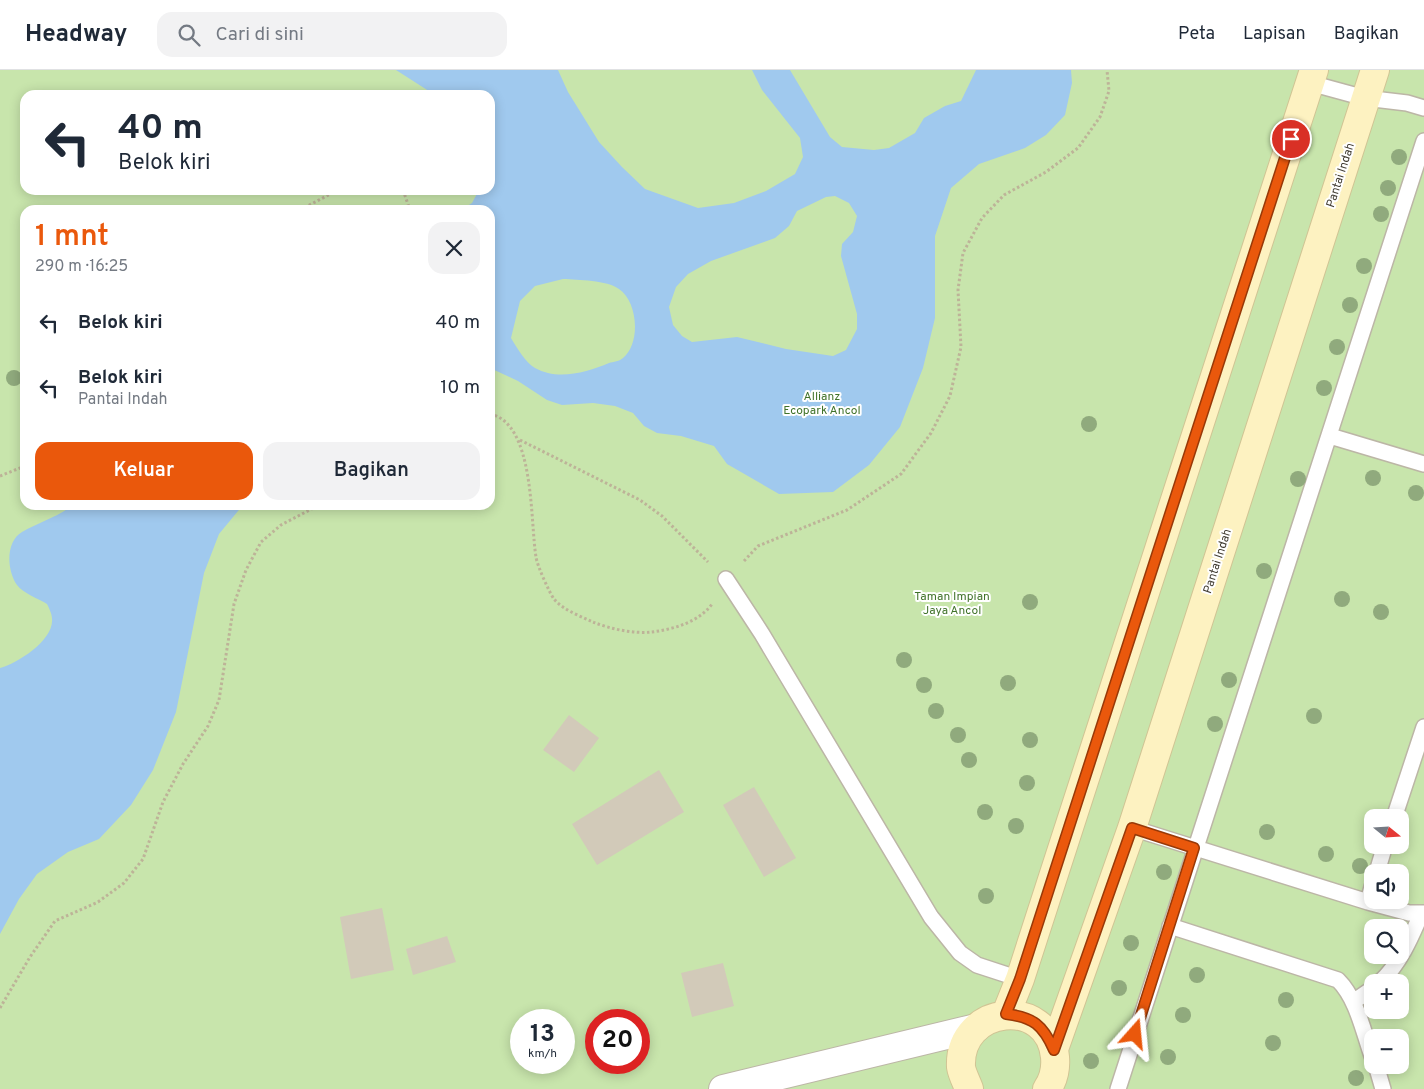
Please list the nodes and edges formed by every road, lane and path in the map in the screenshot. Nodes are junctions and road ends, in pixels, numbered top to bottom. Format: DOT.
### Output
graph roads {
  1 [pos="1107,70"];
  2 [pos="1375,70"];
  3 [pos="1312,76"];
  4 [pos="1365,98"];
  5 [pos="1424,108"];
  6 [pos="1424,142"];
  7 [pos="328,195"];
  8 [pos="310,205"];
  9 [pos="495,416"];
  10 [pos="1330,436"];
  11 [pos="520,440"];
  12 [pos="1424,464"];
  13 [pos="20,468"];
  14 [pos="0,476"];
  15 [pos="310,510"];
  16 [pos="726,579"];
  17 [pos="1424,727"];
  18 [pos="1397,809"];
  19 [pos="1132,828"];
  20 [pos="1194,848"];
  21 [pos="1364,901"];
  22 [pos="1400,909"];
  23 [pos="1423,914"];
  24 [pos="1170,926"];
  25 [pos="1389,974"];
  26 [pos="1020,979"];
  27 [pos="1364,994"];
  28 [pos="1353,1002"];
  29 [pos="0,1008"];
  30 [pos="1006,1014"];
  31 [pos="976,1028"];
  32 [pos="1364,1033"];
  33 [pos="1054,1050"];
  34 [pos="1379,1074"];
  35 [pos="723,1089"];
  36 [pos="969,1089"];
  37 [pos="1047,1089"];
  38 [pos="1118,1089"];
  39 [pos="1383,1089"];
  1 -- 16 [label="path"];
  2 -- 4 [label="street, Pantai Indah"];
  3 -- 4 [label="lane"];
  3 -- 26 [label="street"];
  4 -- 5 [label="lane"];
  4 -- 19 [label="street, Pantai Indah"];
  6 -- 10 [label="lane"];
  7 -- 8 [label="path"];
  9 -- 11 [label="path"];
  10 -- 12 [label="lane"];
  10 -- 20 [label="lane"];
  11 -- 16 [label="path"];
  11 -- 16 [label="path"];
  13 -- 14 [label="path"];
  15 -- 29 [label="path"];
  16 -- 26 [label="lane"];
  17 -- 18 [label="lane"];
  19 -- 20 [label="lane"];
  19 -- 33 [label="street, Pantai Indah"];
  20 -- 21 [label="lane"];
  20 -- 24 [label="lane"];
  22 -- 23 [label="lane"];
  23 -- 25 [label="lane"];
  24 -- 28 [label="lane"];
  24 -- 38 [label="lane"];
  26 -- 30 [label="street"];
  27 -- 28 [label="lane"];
  28 -- 32 [label="lane"];
  30 -- 31 [label="street"];
  30 -- 33 [label="street"];
  31 -- 35 [label="street"];
  31 -- 36 [label="street"];
  33 -- 37 [label="street"];
  34 -- 39 [label="lane"];
}
